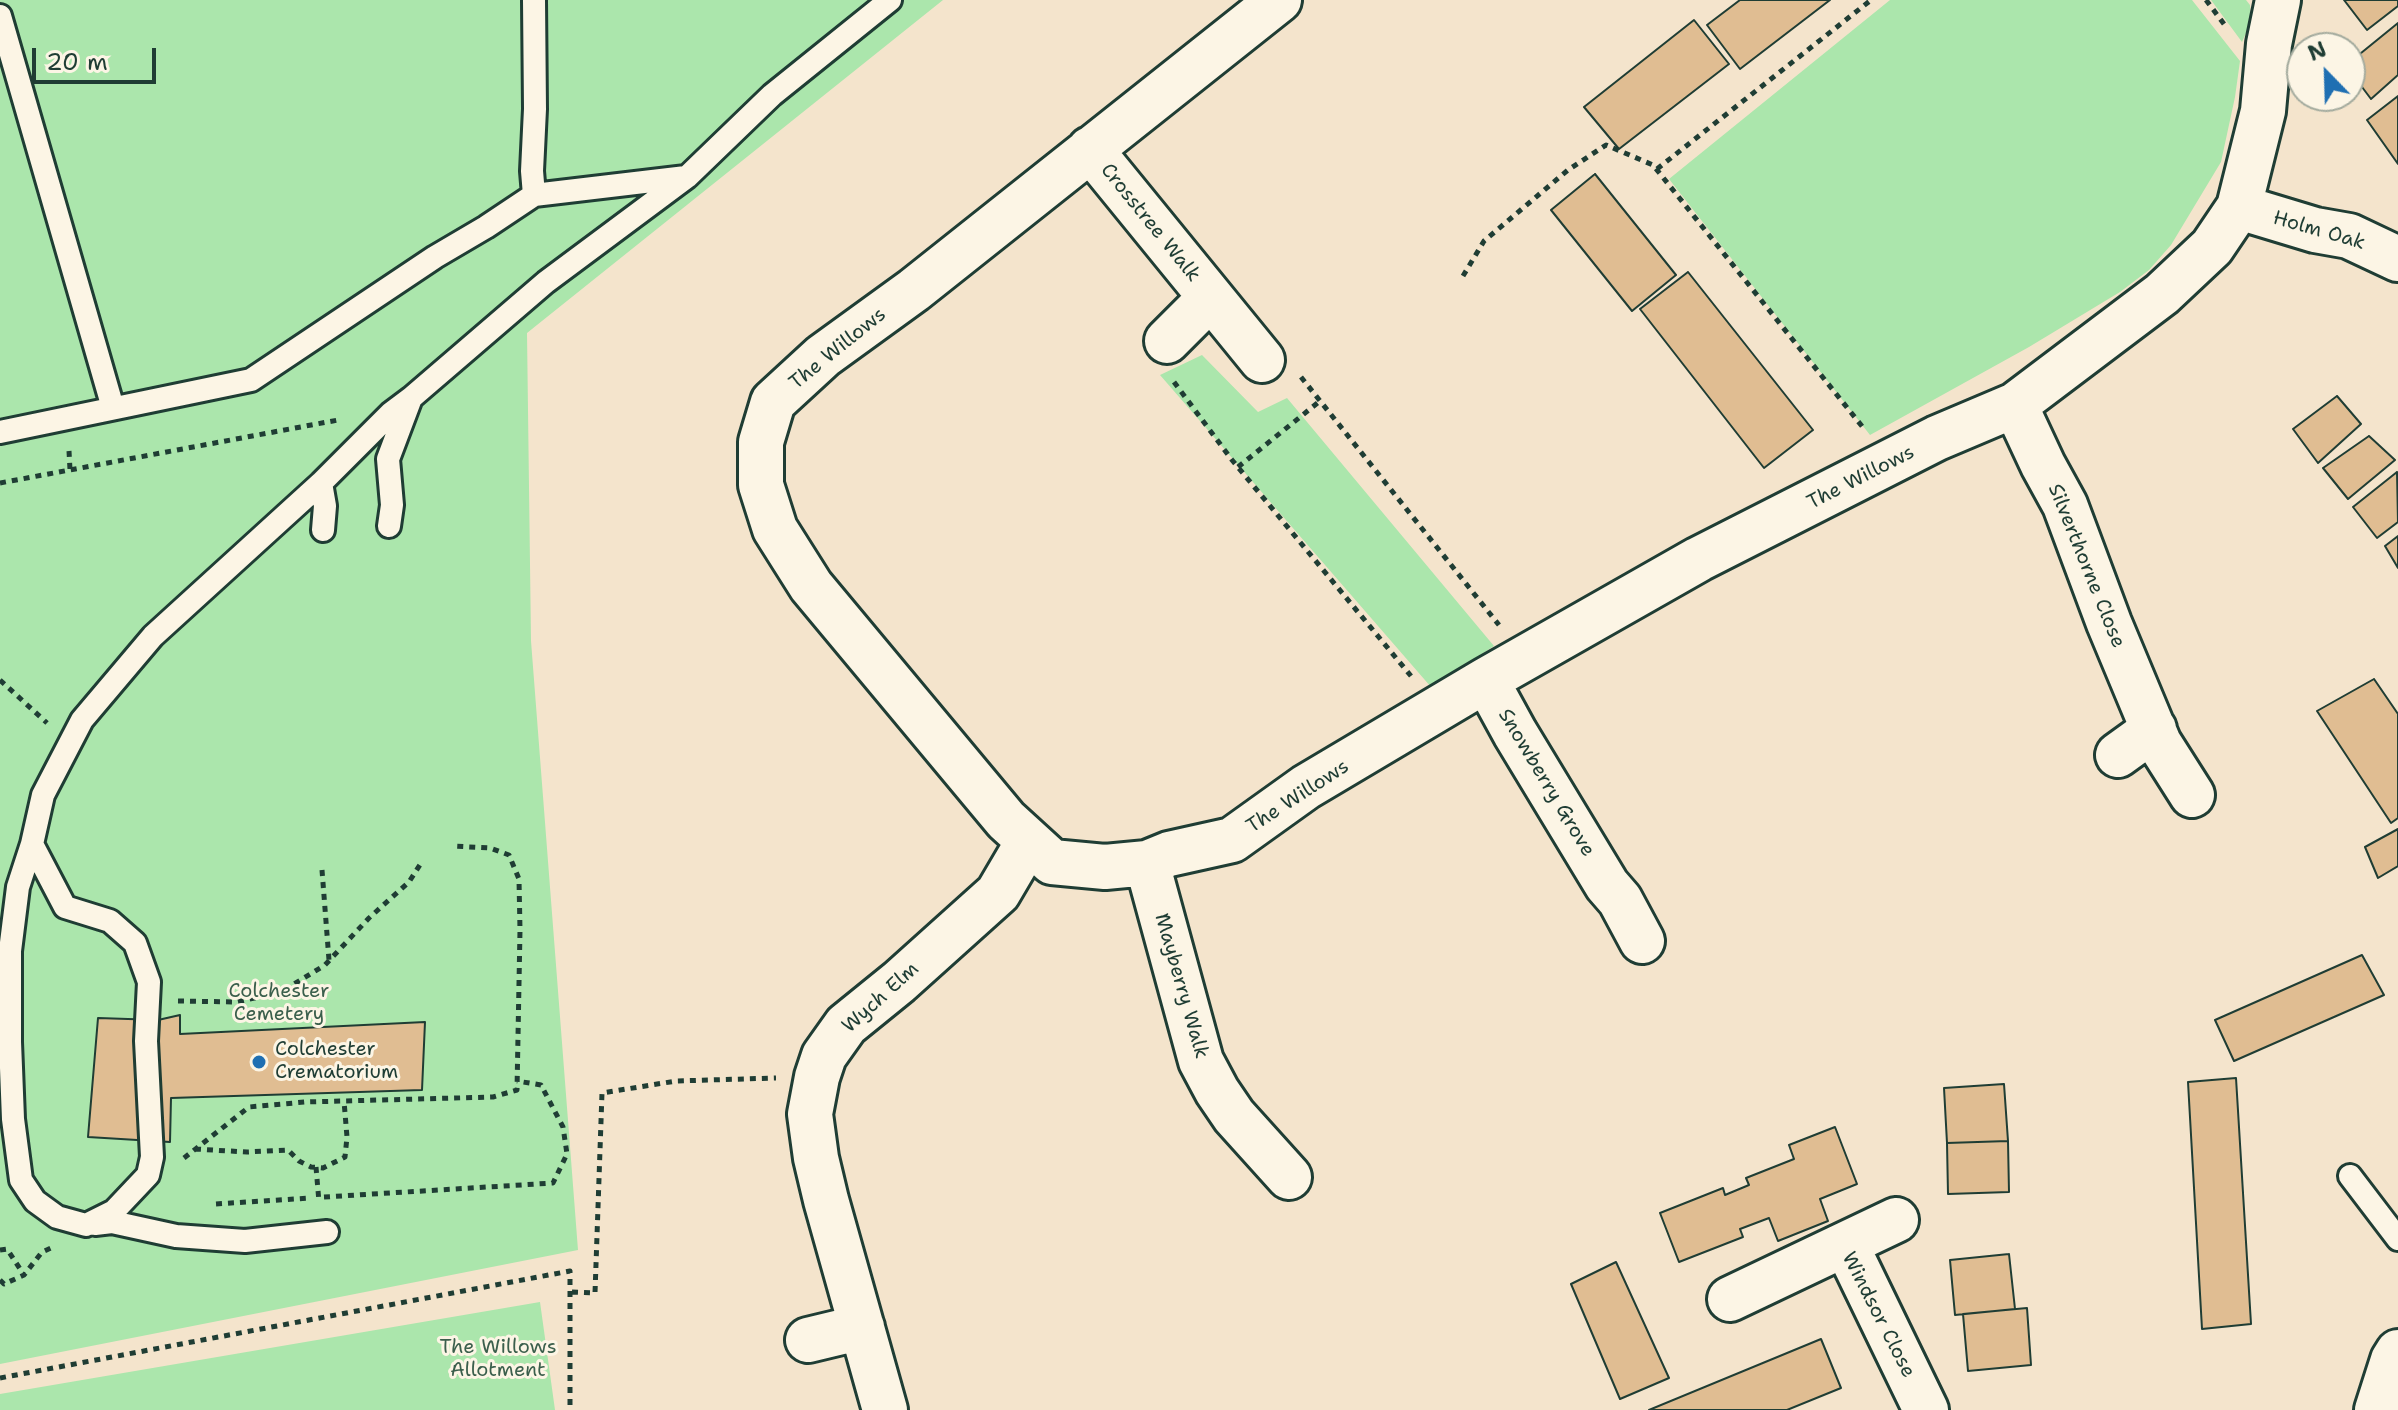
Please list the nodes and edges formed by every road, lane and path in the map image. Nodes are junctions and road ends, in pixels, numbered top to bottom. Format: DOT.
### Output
graph roads {
  1 [pos="534,0"];
  2 [pos="890,0"];
  3 [pos="1279,0"];
  4 [pos="1871,0"];
  5 [pos="2278,0"];
  6 [pos="0,16"];
  7 [pos="1090,149"];
  8 [pos="1657,169"];
  9 [pos="687,177"];
  10 [pos="534,195"];
  11 [pos="2239,207"];
  12 [pos="2398,259"];
  13 [pos="1463,276"];
  14 [pos="1210,298"];
  15 [pos="1167,341"];
  16 [pos="1262,360"];
  17 [pos="411,398"];
  18 [pos="1320,401"];
  19 [pos="2015,405"];
  20 [pos="113,408"];
  21 [pos="391,413"];
  22 [pos="0,432"];
  23 [pos="1891,462"];
  24 [pos="1238,467"];
  25 [pos="0,483"];
  26 [pos="321,483"];
  27 [pos="389,526"];
  28 [pos="323,530"];
  29 [pos="1502,628"];
  30 [pos="0,680"];
  31 [pos="1486,680"];
  32 [pos="1438,709"];
  33 [pos="2154,729"];
  34 [pos="68,743"];
  35 [pos="2118,755"];
  36 [pos="2192,795"];
  37 [pos="1028,842"];
  38 [pos="32,844"];
  39 [pos="452,846"];
  40 [pos="423,860"];
  41 [pos="1147,863"];
  42 [pos="322,870"];
  43 [pos="1642,941"];
  44 [pos="329,961"];
  45 [pos="149,1000"];
  46 [pos="817,1077"];
  47 [pos="517,1081"];
  48 [pos="344,1101"];
  49 [pos="194,1149"];
  50 [pos="316,1167"];
  51 [pos="148,1175"];
  52 [pos="2350,1176"];
  53 [pos="1289,1177"];
  54 [pos="319,1198"];
  55 [pos="203,1204"];
  56 [pos="1896,1220"];
  57 [pos="86,1225"];
  58 [pos="327,1232"];
  59 [pos="2398,1239"];
  60 [pos="1846,1245"];
  61 [pos="0,1250"];
  62 [pos="24,1275"];
  63 [pos="572,1292"];
  64 [pos="1730,1299"];
  65 [pos="862,1327"];
  66 [pos="808,1340"];
  67 [pos="2398,1352"];
  68 [pos="0,1378"];
  69 [pos="570,1410"];
  70 [pos="885,1410"];
  71 [pos="1926,1410"];
  72 [pos="2377,1410"];
  1 -- 10 [label="lane"];
  2 -- 9 [label="lane"];
  3 -- 7 [label="street, The Willows"];
  4 -- 8 [label="path"];
  5 -- 11 [label="street, The Willows"];
  6 -- 20 [label="lane"];
  7 -- 14 [label="street, Crosstree Walk"];
  7 -- 37 [label="street, The Willows"];
  8 -- 13 [label="path"];
  8 -- 23 [label="path"];
  9 -- 10 [label="lane"];
  9 -- 17 [label="lane"];
  10 -- 20 [label="lane"];
  11 -- 12 [label="street, Holm Oak"];
  11 -- 19 [label="street, The Willows"];
  14 -- 15 [label="street, Crosstree Walk"];
  14 -- 16 [label="street, Crosstree Walk"];
  15 -- 24 [label="path"];
  16 -- 18 [label="path"];
  17 -- 21 [label="lane"];
  17 -- 27 [label="lane"];
  18 -- 24 [label="path"];
  18 -- 29 [label="path"];
  19 -- 23 [label="street, The Willows"];
  19 -- 33 [label="street, Silverthorne Close"];
  20 -- 22 [label="lane"];
  21 -- 25 [label="path"];
  21 -- 26 [label="lane"];
  23 -- 31 [label="street, The Willows"];
  24 -- 32 [label="path"];
  26 -- 28 [label="lane"];
  26 -- 34 [label="lane"];
  30 -- 34 [label="path"];
  31 -- 32 [label="street, The Willows"];
  31 -- 43 [label="street, Snowberry Grove"];
  32 -- 41 [label="street, The Willows"];
  33 -- 35 [label="street"];
  33 -- 36 [label="street, Silverthorne Close"];
  34 -- 38 [label="lane"];
  37 -- 41 [label="street, The Willows"];
  37 -- 46 [label="street, Wych Elm"];
  38 -- 45 [label="lane"];
  38 -- 57 [label="lane"];
  39 -- 47 [label="path"];
  40 -- 44 [label="path"];
  41 -- 53 [label="street, Mayberry Walk"];
  42 -- 44 [label="path"];
  44 -- 45 [label="path"];
  45 -- 51 [label="lane"];
  46 -- 63 [label="path"];
  46 -- 65 [label="street, Wych Elm"];
  47 -- 48 [label="path"];
  47 -- 54 [label="path"];
  48 -- 49 [label="path"];
  48 -- 50 [label="path"];
  49 -- 50 [label="path"];
  49 -- 51 [label="path"];
  50 -- 54 [label="path"];
  51 -- 57 [label="lane"];
  52 -- 59 [label="lane"];
  54 -- 55 [label="path"];
  56 -- 60 [label="street"];
  57 -- 58 [label="lane"];
  60 -- 64 [label="street, Windsor Close"];
  60 -- 71 [label="street, Windsor Close"];
  61 -- 62 [label="path"];
  63 -- 68 [label="path"];
  63 -- 69 [label="path"];
  65 -- 66 [label="street"];
  65 -- 70 [label="street, Wych Elm"];
  67 -- 72 [label="street"];
}
